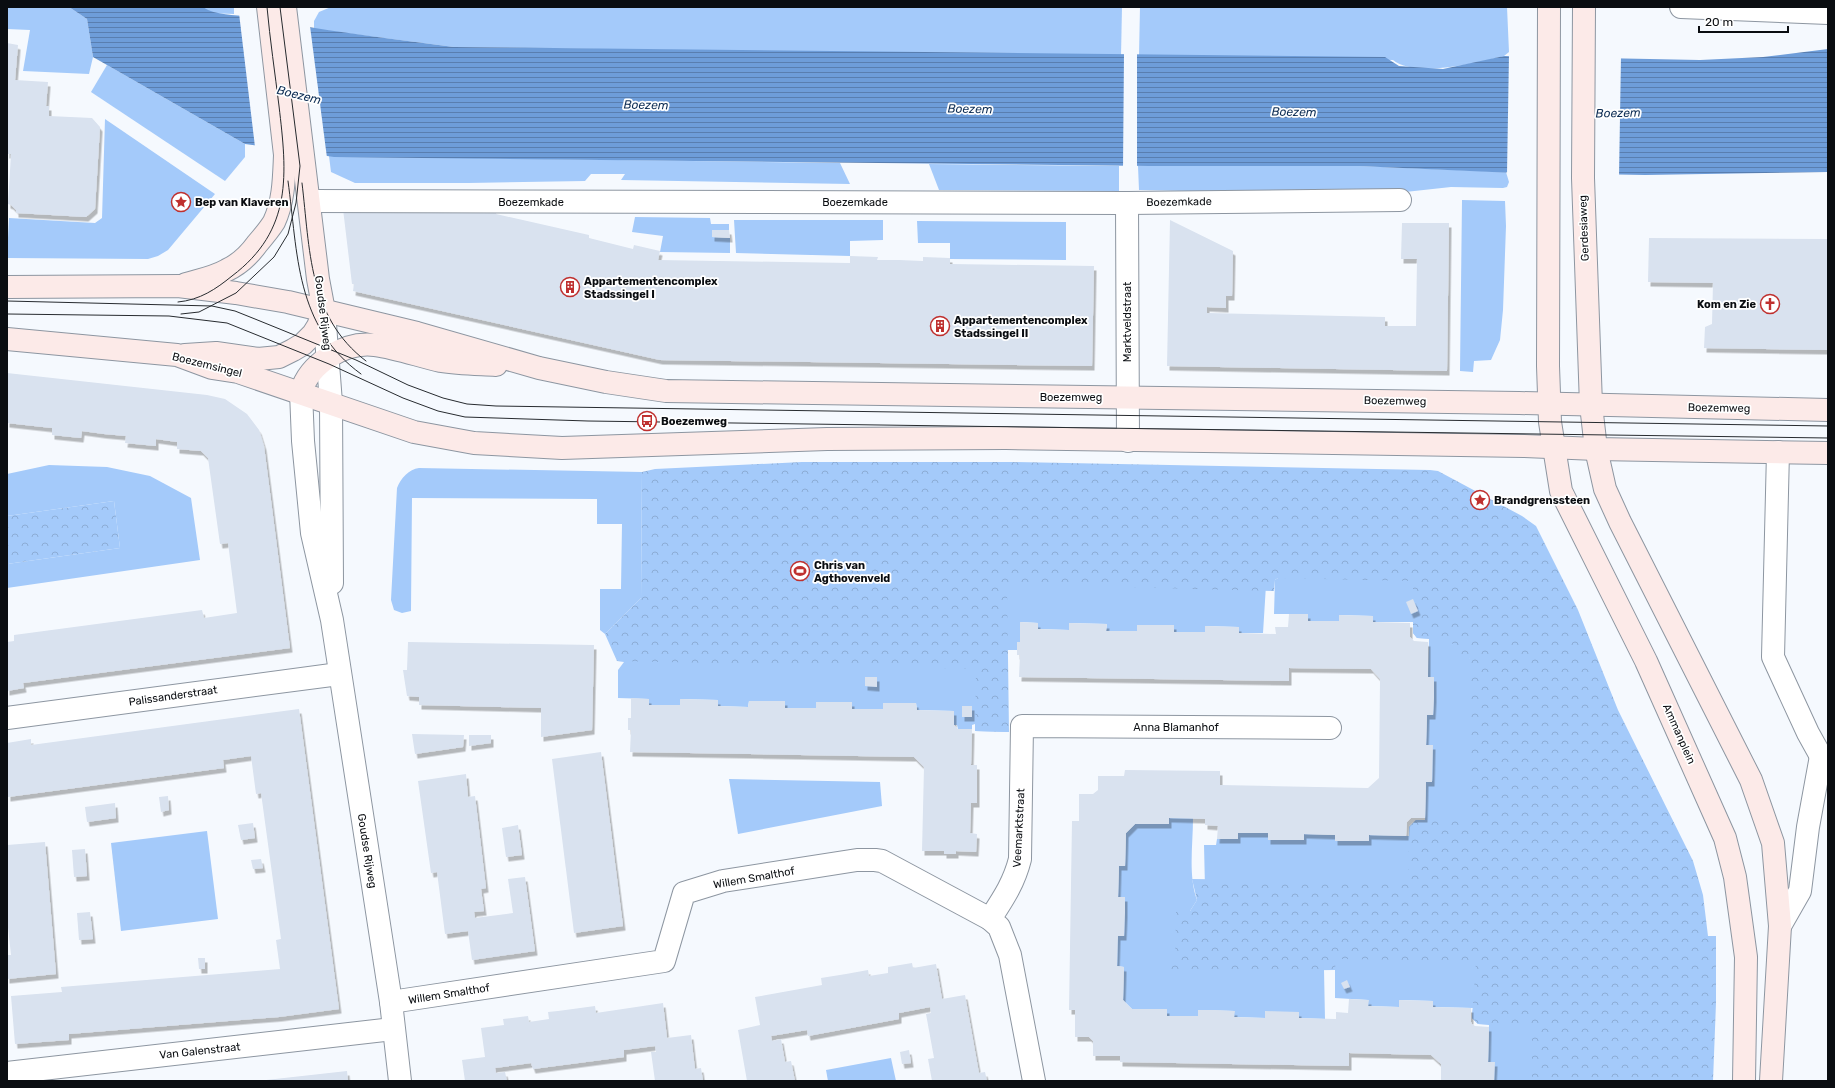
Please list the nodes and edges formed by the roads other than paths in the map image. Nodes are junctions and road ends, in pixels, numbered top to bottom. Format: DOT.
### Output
graph roads {
  1 [pos="1549,7"];
  2 [pos="1584,7"];
  3 [pos="1681,7"];
  4 [pos="277,12"];
  5 [pos="1828,13"];
  6 [pos="294,157"];
  7 [pos="1400,200"];
  8 [pos="310,201"];
  9 [pos="1127,203"];
  10 [pos="178,286"];
  11 [pos="7,287"];
  12 [pos="324,311"];
  13 [pos="7,339"];
  14 [pos="177,355"];
  15 [pos="329,358"];
  16 [pos="539,368"];
  17 [pos="301,392"];
  18 [pos="1127,397"];
  19 [pos="332,403"];
  20 [pos="1548,404"];
  21 [pos="1591,405"];
  22 [pos="1828,410"];
  23 [pos="1128,441"];
  24 [pos="1554,448"];
  25 [pos="1596,449"];
  26 [pos="1778,452"];
  27 [pos="1828,453"];
  28 [pos="332,620"];
  29 [pos="339,674"];
  30 [pos="7,718"];
  31 [pos="1022,726"];
  32 [pos="1330,728"];
  33 [pos="1825,762"];
  34 [pos="990,919"];
  35 [pos="1780,926"];
  36 [pos="391,1002"];
  37 [pos="394,1029"];
  38 [pos="7,1073"];
  39 [pos="400,1081"];
  40 [pos="1034,1081"];
  41 [pos="1744,1081"];
  42 [pos="1771,1081"];
  1 -- 20 [label="main road"];
  2 -- 21 [label="main road, Gerdesiaweg"];
  3 -- 5 [label="street"];
  4 -- 6 [label="main road, Goudse Rijweg"];
  6 -- 8 [label="main road, Goudse Rijweg"];
  6 -- 10 [label="main road, Goudse Rijweg"];
  7 -- 9 [label="street, Boezemkade"];
  8 -- 9 [label="street, Boezemkade"];
  8 -- 12 [label="main road, Goudse Rijweg"];
  9 -- 18 [label="street, Marktveldstraat"];
  10 -- 11 [label="main road"];
  10 -- 12 [label="main road"];
  12 -- 14 [label="main road"];
  12 -- 15 [label="street, Goudse Rijweg"];
  12 -- 16 [label="main road, Boezemweg"];
  13 -- 14 [label="main road, Boezemsingel"];
  14 -- 17 [label="main road, Boezemsingel"];
  15 -- 16 [label="main road"];
  15 -- 17 [label="main road"];
  15 -- 19 [label="street, Goudse Rijweg"];
  16 -- 18 [label="main road, Boezemweg"];
  17 -- 19 [label="main road, Boezemsingel"];
  17 -- 28 [label="street, Goudse Rijweg"];
  18 -- 20 [label="main road, Boezemweg"];
  18 -- 23 [label="street, Marktveldstraat"];
  19 -- 23 [label="main road"];
  19 -- 28 [label="street, Goudse Rijweg"];
  20 -- 21 [label="main road, Boezemweg"];
  20 -- 24 [label="main road, Ammanplein"];
  21 -- 22 [label="main road, Boezemweg"];
  21 -- 25 [label="main road, Gerdesiaweg"];
  23 -- 24 [label="main road"];
  24 -- 25 [label="main road"];
  24 -- 41 [label="main road, Ammanplein"];
  25 -- 26 [label="main road"];
  25 -- 35 [label="main road"];
  26 -- 27 [label="main road"];
  26 -- 33 [label="street"];
  28 -- 29 [label="street, Goudse Rijweg"];
  29 -- 30 [label="street, Palissanderstraat"];
  29 -- 36 [label="street, Goudse Rijweg"];
  31 -- 32 [label="street, Anna Blamanhof"];
  31 -- 34 [label="street, Veemarktstraat"];
  33 -- 35 [label="street"];
  34 -- 36 [label="street, Willem Smalthof"];
  34 -- 40 [label="street"];
  35 -- 42 [label="main road"];
  36 -- 37 [label="street, Goudse Rijweg"];
  37 -- 38 [label="street, Van Galenstraat"];
  37 -- 39 [label="street, Goudse Rijweg"];
}
